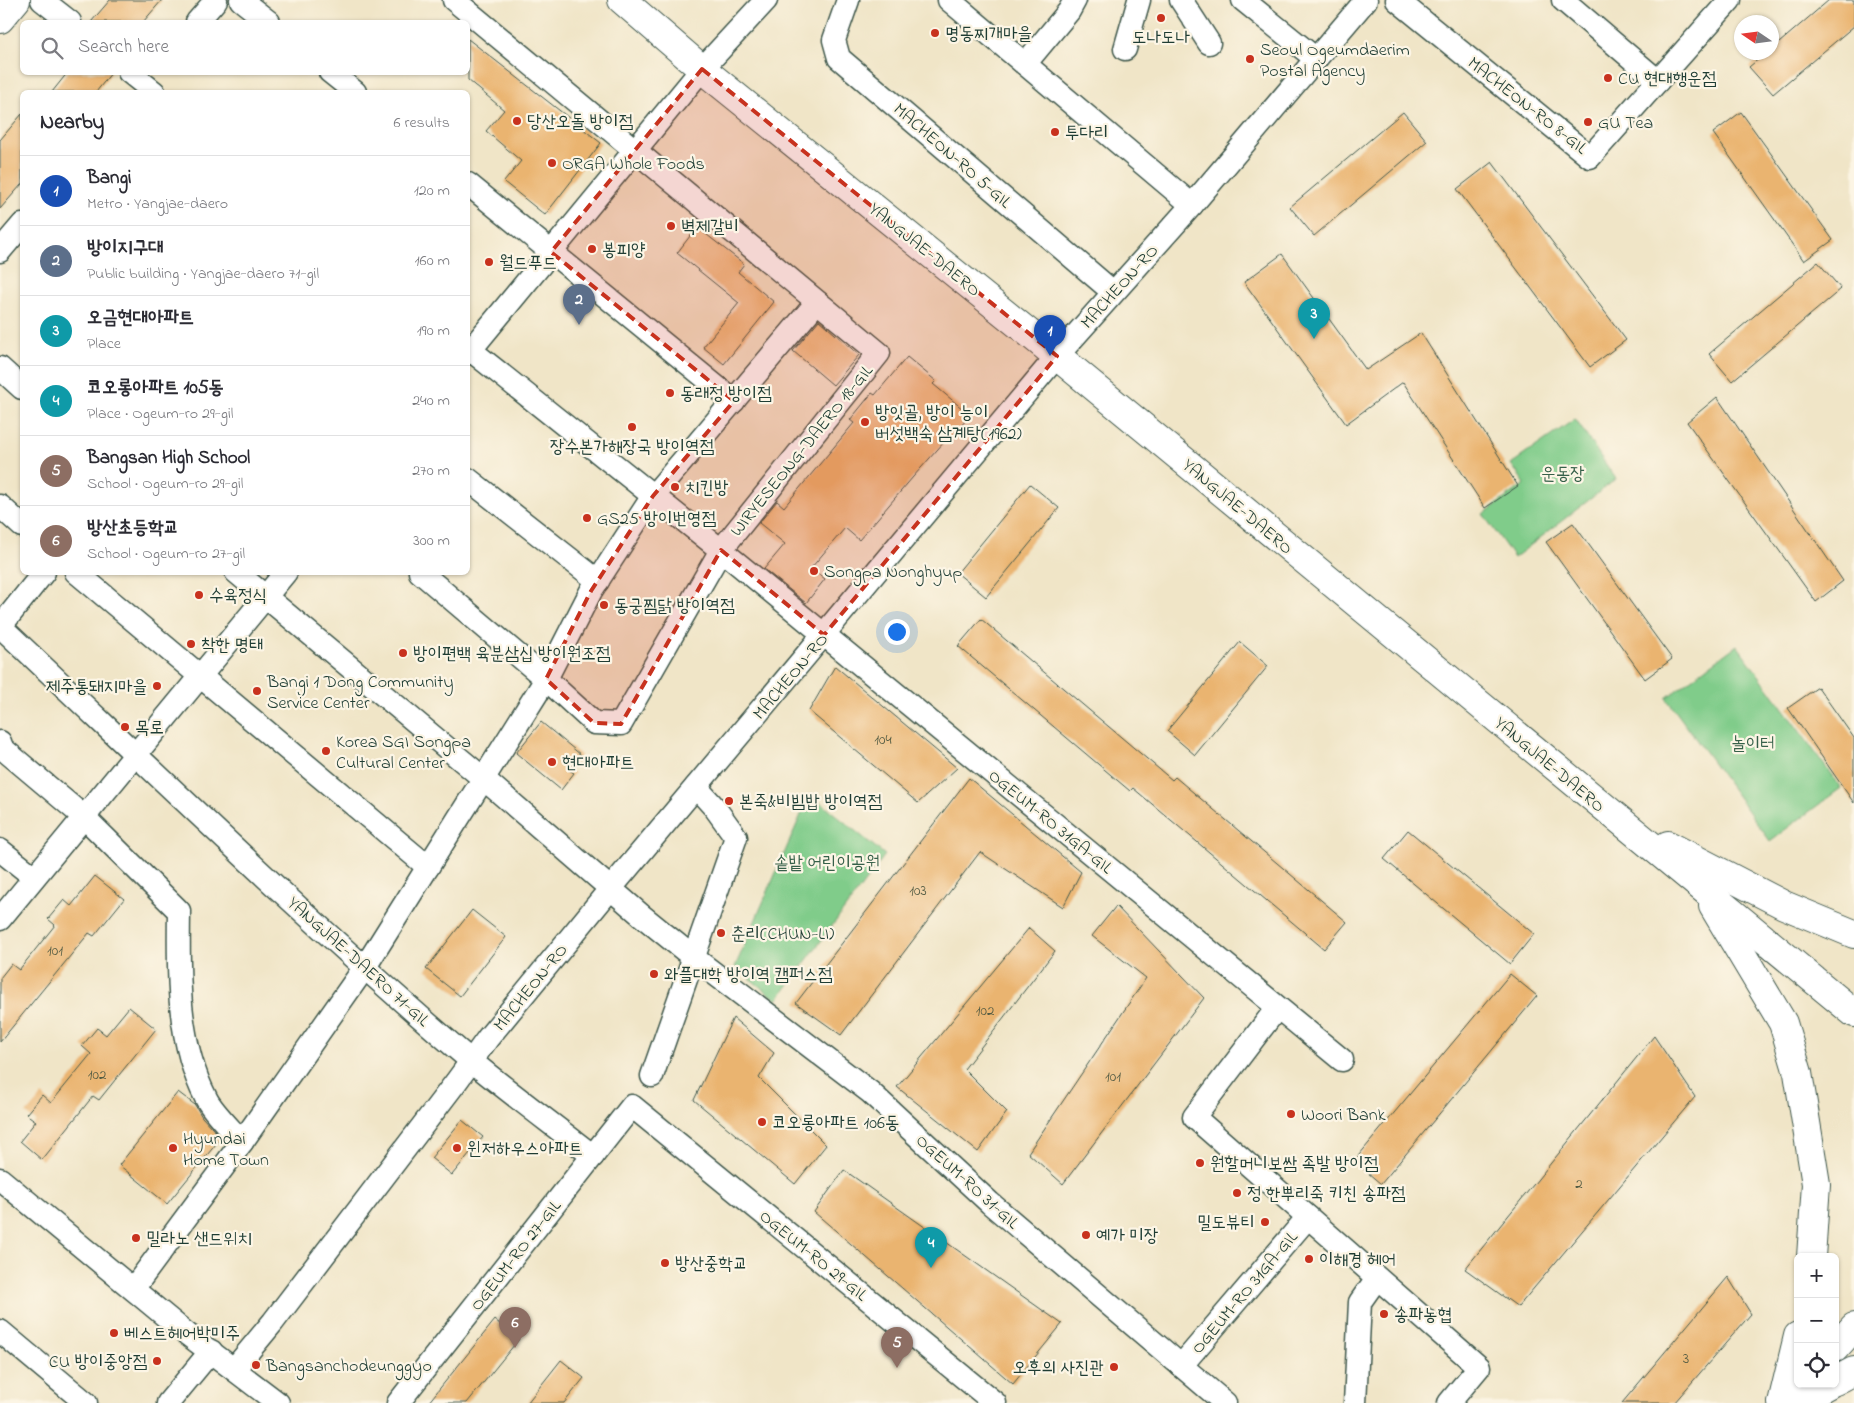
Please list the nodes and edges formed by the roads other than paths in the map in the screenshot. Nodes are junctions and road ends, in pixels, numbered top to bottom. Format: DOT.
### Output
graph roads {
  1 [pos="16,0"];
  2 [pos="42,0"];
  3 [pos="216,0"];
  4 [pos="241,0"];
  5 [pos="454,0"];
  6 [pos="622,0"];
  7 [pos="766,0"];
  8 [pos="848,0"];
  9 [pos="949,0"];
  10 [pos="1075,0"];
  11 [pos="1139,0"];
  12 [pos="1182,0"];
  13 [pos="1242,0"];
  14 [pos="1366,0"];
  15 [pos="1397,0"];
  16 [pos="1563,0"];
  17 [pos="1730,0"];
  18 [pos="0,18"];
  19 [pos="67,20"];
  20 [pos="198,20"];
  21 [pos="266,20"];
  22 [pos="1209,43"];
  23 [pos="1125,49"];
  24 [pos="1316,59"];
  25 [pos="1025,64"];
  26 [pos="702,69"];
  27 [pos="334,75"];
  28 [pos="1658,81"];
  29 [pos="352,90"];
  30 [pos="634,151"];
  31 [pos="470,186"];
  32 [pos="1192,205"];
  33 [pos="20,231"];
  34 [pos="0,252"];
  35 [pos="551,252"];
  36 [pos="1113,292"];
  37 [pos="817,302"];
  38 [pos="470,348"];
  39 [pos="470,352"];
  40 [pos="1057,356"];
  41 [pos="0,368"];
  42 [pos="20,386"];
  43 [pos="734,400"];
  44 [pos="470,480"];
  45 [pos="653,496"];
  46 [pos="0,506"];
  47 [pos="20,524"];
  48 [pos="721,550"];
  49 [pos="42,575"];
  50 [pos="80,575"];
  51 [pos="239,575"];
  52 [pos="284,575"];
  53 [pos="424,575"];
  54 [pos="598,581"];
  55 [pos="265,598"];
  56 [pos="0,626"];
  57 [pos="824,635"];
  58 [pos="200,676"];
  59 [pos="546,679"];
  60 [pos="0,742"];
  61 [pos="134,756"];
  62 [pos="484,780"];
  63 [pos="696,787"];
  64 [pos="84,817"];
  65 [pos="1614,817"];
  66 [pos="0,850"];
  67 [pos="428,867"];
  68 [pos="34,877"];
  69 [pos="611,888"];
  70 [pos="1702,888"];
  71 [pos="0,918"];
  72 [pos="1854,934"];
  73 [pos="694,958"];
  74 [pos="365,967"];
  75 [pos="1277,1008"];
  76 [pos="1854,1014"];
  77 [pos="1342,1060"];
  78 [pos="471,1061"];
  79 [pos="652,1076"];
  80 [pos="632,1106"];
  81 [pos="242,1142"];
  82 [pos="593,1156"];
  83 [pos="0,1179"];
  84 [pos="1308,1217"];
  85 [pos="1811,1253"];
  86 [pos="1377,1278"];
  87 [pos="134,1289"];
  88 [pos="1854,1327"];
  89 [pos="0,1331"];
  90 [pos="1796,1343"];
  91 [pos="1839,1344"];
  92 [pos="211,1351"];
  93 [pos="1182,1366"];
  94 [pos="234,1369"];
  95 [pos="1854,1371"];
  96 [pos="1839,1379"];
  97 [pos="1800,1388"];
  98 [pos="1822,1388"];
  99 [pos="1214,1400"];
  100 [pos="86,1403"];
  101 [pos="168,1403"];
  102 [pos="278,1403"];
  103 [pos="398,1403"];
  104 [pos="995,1403"];
  105 [pos="1355,1403"];
  106 [pos="1449,1403"];
  107 [pos="1782,1403"];
  108 [pos="1787,1403"];
  109 [pos="1794,1403"];
  1 -- 18 [label="main road"];
  2 -- 19 [label="street"];
  3 -- 20 [label="street"];
  4 -- 21 [label="street"];
  5 -- 30 [label="street"];
  6 -- 26 [label="main road, YANGJAE-DAERO"];
  7 -- 26 [label="street"];
  8 -- 36 [label="street, MACHEON-RO 5-GIL"];
  9 -- 25 [label="street"];
  10 -- 25 [label="street"];
  11 -- 23 [label="street"];
  12 -- 22 [label="street"];
  13 -- 24 [label="street"];
  14 -- 24 [label="street, MACHEON-RO"];
  15 -- 28 [label="street, MACHEON-RO 8-GIL"];
  16 -- 28 [label="street"];
  17 -- 28 [label="street, MACHEON-RO 8-GIL"];
  24 -- 32 [label="street, MACHEON-RO"];
  25 -- 32 [label="street"];
  26 -- 30 [label="street"];
  26 -- 40 [label="main road, YANGJAE-DAERO"];
  27 -- 29 [label="street"];
  30 -- 35 [label="street"];
  30 -- 37 [label="street"];
  31 -- 35 [label="street"];
  32 -- 36 [label="street, MACHEON-RO"];
  33 -- 34 [label="street"];
  35 -- 38 [label="street"];
  35 -- 43 [label="street"];
  36 -- 40 [label="street, MACHEON-RO"];
  37 -- 43 [label="street"];
  37 -- 48 [label="street, WIRYESEONG-DAERO 18-GIL"];
  39 -- 45 [label="street, WIRYESEONG-DAERO 18-GIL"];
  40 -- 57 [label="street, MACHEON-RO"];
  40 -- 65 [label="main road, YANGJAE-DAERO"];
  41 -- 42 [label="street"];
  43 -- 45 [label="street"];
  44 -- 54 [label="street"];
  45 -- 48 [label="street, WIRYESEONG-DAERO 18-GIL"];
  45 -- 54 [label="street"];
  46 -- 47 [label="street"];
  48 -- 57 [label="street, WIRYESEONG-DAERO 18-GIL"];
  48 -- 59 [label="street, WIRYESEONG-DAERO 18-GIL"];
  49 -- 56 [label="street, YANGJAE-DAERO 71-GIL"];
  50 -- 58 [label="street"];
  51 -- 55 [label="street, OGEUM-RO 31-GIL"];
  52 -- 55 [label="street"];
  53 -- 59 [label="street"];
  54 -- 59 [label="street"];
  55 -- 58 [label="street"];
  55 -- 62 [label="street, OGEUM-RO 31-GIL"];
  56 -- 61 [label="street, YANGJAE-DAERO 71-GIL"];
  57 -- 63 [label="street, MACHEON-RO"];
  57 -- 75 [label="street, OGEUM-RO 31GA-GIL"];
  58 -- 61 [label="street"];
  58 -- 67 [label="street"];
  59 -- 62 [label="street"];
  60 -- 64 [label="street"];
  61 -- 64 [label="street"];
  61 -- 74 [label="street, YANGJAE-DAERO 71-GIL"];
  62 -- 67 [label="street"];
  62 -- 69 [label="street, OGEUM-RO 31-GIL"];
  63 -- 69 [label="street, MACHEON-RO"];
  63 -- 73 [label="street"];
  64 -- 68 [label="street"];
  64 -- 81 [label="street"];
  65 -- 70 [label="main road, YANGJAE-DAERO"];
  65 -- 72 [label="main road"];
  66 -- 68 [label="street"];
  67 -- 74 [label="street"];
  68 -- 71 [label="street"];
  69 -- 73 [label="street, OGEUM-RO 31-GIL"];
  69 -- 78 [label="street, MACHEON-RO"];
  70 -- 76 [label="main road, YANGJAE-DAERO"];
  70 -- 85 [label="main road"];
  73 -- 79 [label="street"];
  73 -- 93 [label="street, OGEUM-RO 31-GIL"];
  74 -- 78 [label="street, YANGJAE-DAERO 71-GIL"];
  74 -- 81 [label="street"];
  75 -- 77 [label="street, OGEUM-RO 31GA-GIL"];
  75 -- 84 [label="street, OGEUM-RO 31GA-GIL"];
  78 -- 82 [label="street, YANGJAE-DAERO 71-GIL"];
  78 -- 94 [label="street, MACHEON-RO"];
  80 -- 82 [label="street, OGEUM-RO 27-GIL"];
  80 -- 104 [label="street, OGEUM-RO 29-GIL"];
  81 -- 87 [label="street"];
  82 -- 103 [label="street, OGEUM-RO 27-GIL"];
  83 -- 87 [label="street"];
  84 -- 86 [label="street, OGEUM-RO 31GA-GIL"];
  84 -- 93 [label="street, OGEUM-RO 31GA-GIL"];
  86 -- 105 [label="street"];
  86 -- 106 [label="street, OGEUM-RO 31GA-GIL"];
  87 -- 92 [label="street"];
  88 -- 91 [label="main road"];
  89 -- 100 [label="street"];
  90 -- 107 [label="main road"];
  92 -- 94 [label="street"];
  92 -- 101 [label="street"];
  93 -- 99 [label="street, OGEUM-RO 31-GIL"];
  94 -- 102 [label="street"];
  95 -- 96 [label="main road"];
  97 -- 108 [label="main road"];
  98 -- 109 [label="main road"];
}
